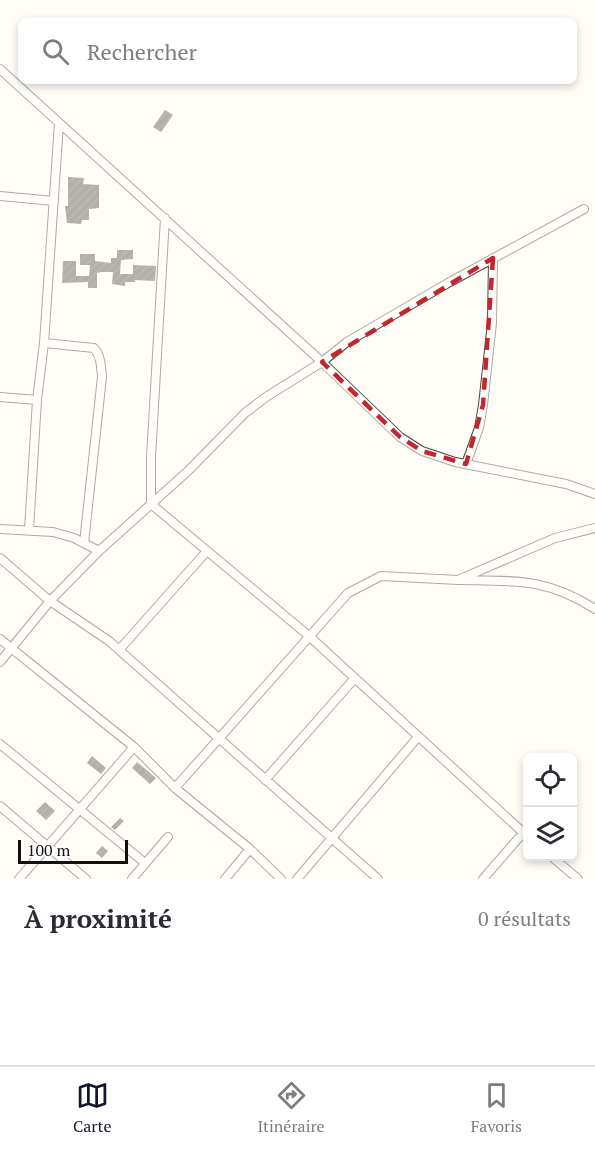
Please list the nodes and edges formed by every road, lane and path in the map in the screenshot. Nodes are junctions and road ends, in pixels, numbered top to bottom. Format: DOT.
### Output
graph roads {
  1 [pos="0,69"];
  2 [pos="59,123"];
  3 [pos="0,196"];
  4 [pos="54,201"];
  5 [pos="584,209"];
  6 [pos="165,218"];
  7 [pos="493,258"];
  8 [pos="44,343"];
  9 [pos="322,362"];
  10 [pos="0,398"];
  11 [pos="38,400"];
  12 [pos="466,464"];
  13 [pos="595,494"];
  14 [pos="151,504"];
  15 [pos="595,528"];
  16 [pos="0,529"];
  17 [pos="28,530"];
  18 [pos="84,543"];
  19 [pos="99,551"];
  20 [pos="207,551"];
  21 [pos="0,558"];
  22 [pos="458,580"];
  23 [pos="50,601"];
  24 [pos="595,609"];
  25 [pos="309,636"];
  26 [pos="0,639"];
  27 [pos="10,648"];
  28 [pos="119,650"];
  29 [pos="0,662"];
  30 [pos="355,678"];
  31 [pos="418,737"];
  32 [pos="217,738"];
  33 [pos="0,744"];
  34 [pos="134,747"];
  35 [pos="266,780"];
  36 [pos="175,788"];
  37 [pos="0,806"];
  38 [pos="81,811"];
  39 [pos="523,833"];
  40 [pos="168,837"];
  41 [pos="523,837"];
  42 [pos="332,838"];
  43 [pos="47,847"];
  44 [pos="250,849"];
  45 [pos="557,861"];
  46 [pos="145,863"];
  47 [pos="19,879"];
  48 [pos="86,879"];
  49 [pos="132,879"];
  50 [pos="225,879"];
  51 [pos="281,879"];
  52 [pos="297,879"];
  53 [pos="378,879"];
  54 [pos="483,879"];
  55 [pos="578,879"];
  1 -- 2 [label="street"];
  2 -- 4 [label="street"];
  2 -- 6 [label="street"];
  3 -- 4 [label="street"];
  4 -- 8 [label="street"];
  5 -- 7 [label="street"];
  6 -- 9 [label="street"];
  6 -- 14 [label="street"];
  7 -- 9 [label="street"];
  7 -- 12 [label="street"];
  8 -- 11 [label="street"];
  8 -- 18 [label="street"];
  9 -- 12 [label="street"];
  9 -- 14 [label="street"];
  10 -- 11 [label="street"];
  11 -- 17 [label="street"];
  12 -- 13 [label="street"];
  14 -- 19 [label="street"];
  14 -- 20 [label="street"];
  15 -- 22 [label="street"];
  16 -- 17 [label="street"];
  17 -- 18 [label="street"];
  18 -- 19 [label="street"];
  19 -- 23 [label="street"];
  20 -- 25 [label="street"];
  20 -- 28 [label="street"];
  21 -- 23 [label="street"];
  22 -- 24 [label="street"];
  22 -- 25 [label="street"];
  23 -- 27 [label="street"];
  23 -- 28 [label="street"];
  25 -- 30 [label="street"];
  25 -- 32 [label="street"];
  26 -- 27 [label="street"];
  27 -- 29 [label="street"];
  27 -- 34 [label="street"];
  28 -- 32 [label="street"];
  30 -- 31 [label="street"];
  30 -- 35 [label="street"];
  31 -- 39 [label="street"];
  31 -- 42 [label="street"];
  32 -- 35 [label="street"];
  32 -- 36 [label="street"];
  33 -- 38 [label="street"];
  34 -- 36 [label="street"];
  34 -- 38 [label="street"];
  35 -- 42 [label="street"];
  36 -- 44 [label="street"];
  37 -- 43 [label="street"];
  38 -- 43 [label="street"];
  38 -- 46 [label="street"];
  40 -- 46 [label="street"];
  41 -- 54 [label="street"];
  42 -- 52 [label="street"];
  42 -- 53 [label="street"];
  43 -- 47 [label="street"];
  43 -- 48 [label="street"];
  44 -- 50 [label="street"];
  44 -- 51 [label="street"];
  45 -- 55 [label="street"];
  46 -- 49 [label="street"];
}
